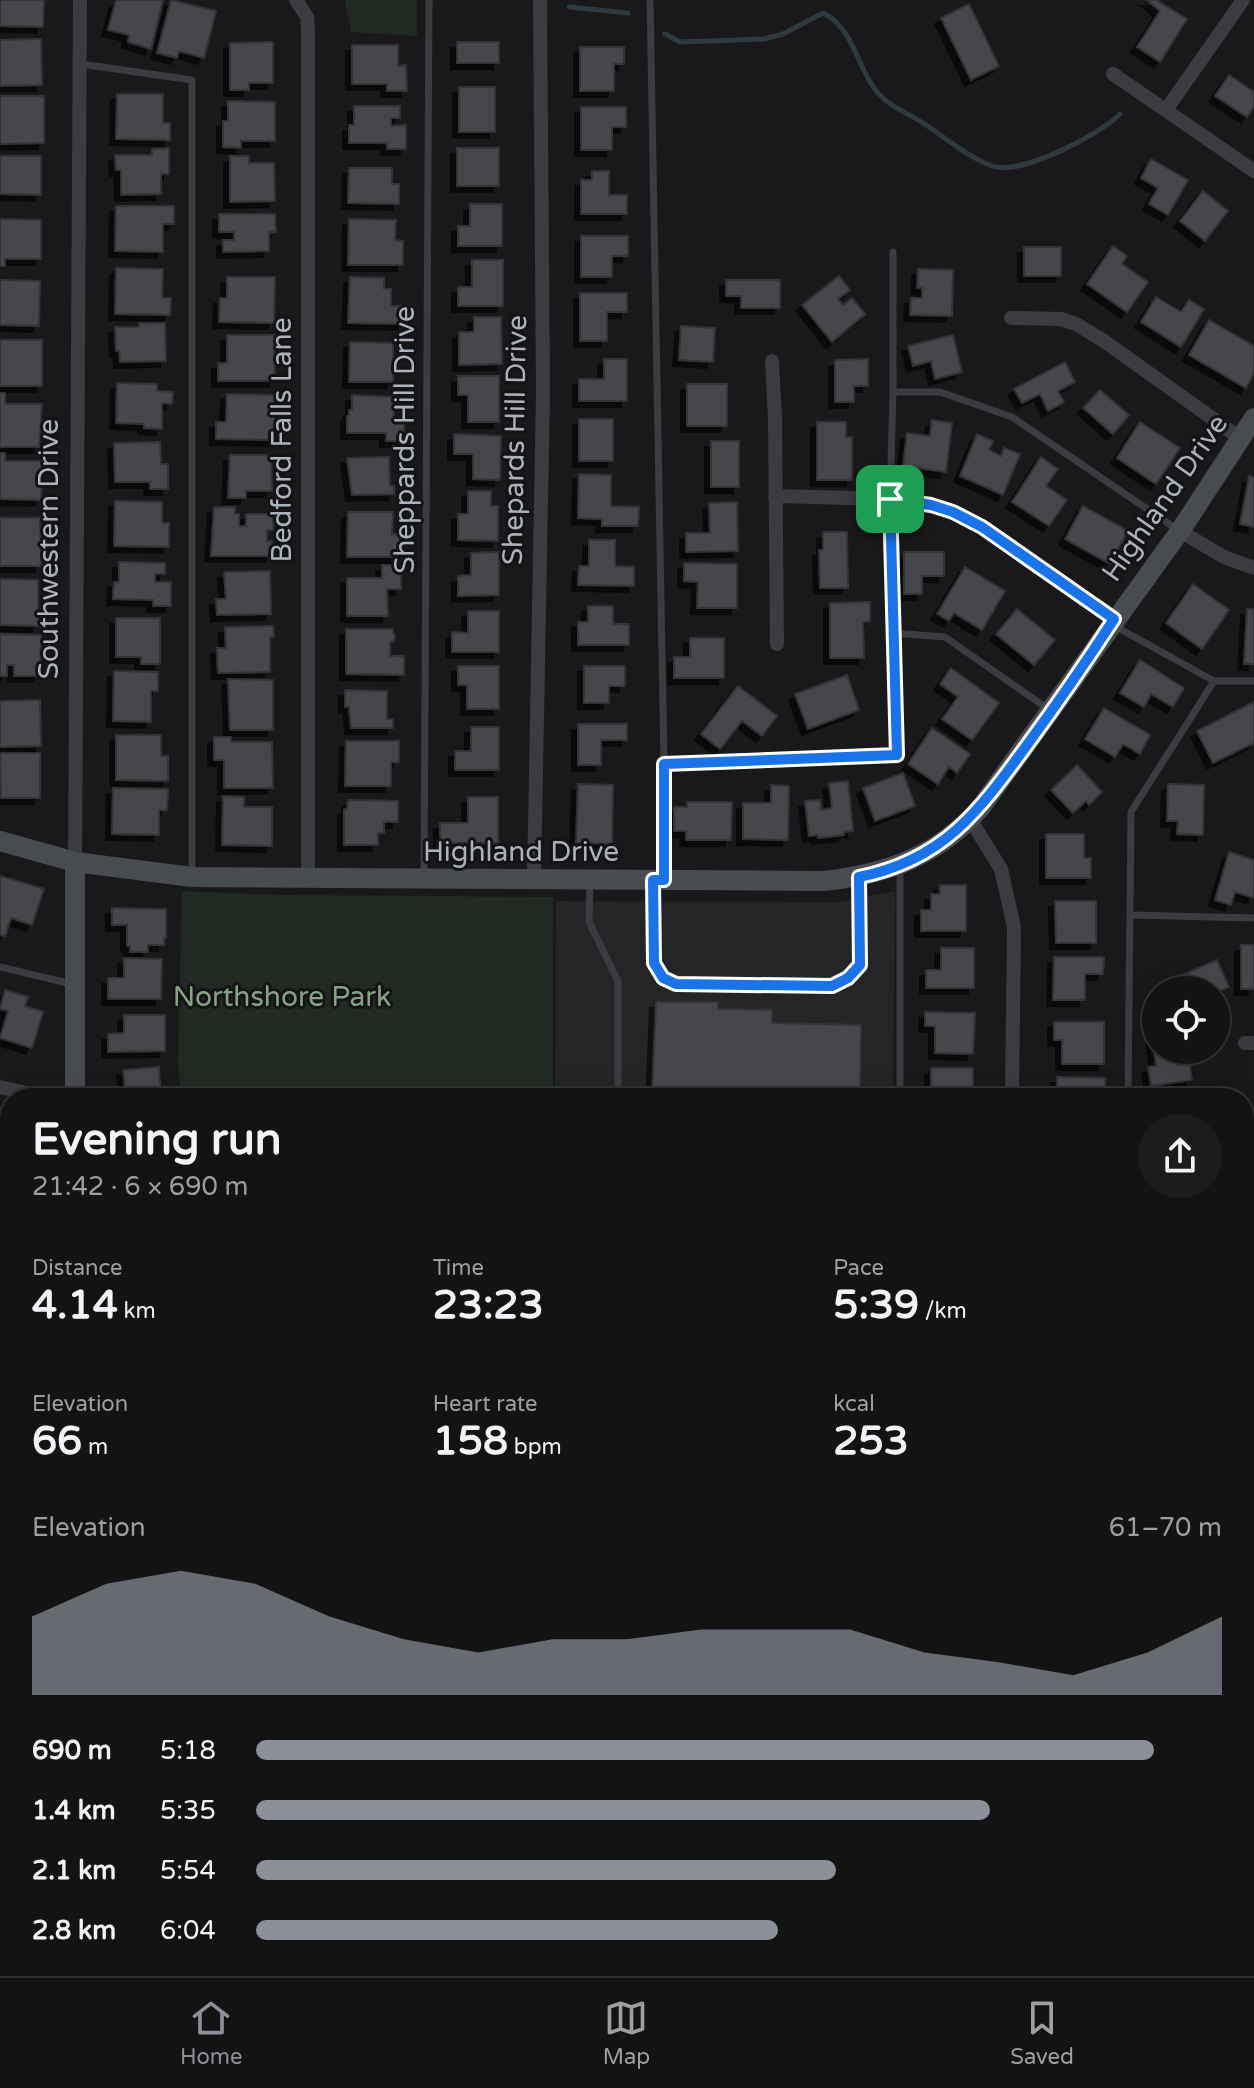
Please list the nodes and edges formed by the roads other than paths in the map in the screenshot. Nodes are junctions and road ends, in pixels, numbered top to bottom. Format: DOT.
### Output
graph roads {
  1 [pos="80,0"];
  2 [pos="429,0"];
  3 [pos="540,0"];
  4 [pos="650,0"];
  5 [pos="1243,0"];
  6 [pos="297,1"];
  7 [pos="79,64"];
  8 [pos="1113,74"];
  9 [pos="1166,110"];
  10 [pos="1254,171"];
  11 [pos="893,252"];
  12 [pos="1011,318"];
  13 [pos="772,361"];
  14 [pos="893,392"];
  15 [pos="1254,418"];
  16 [pos="1247,442"];
  17 [pos="775,496"];
  18 [pos="890,499"];
  19 [pos="1180,531"];
  20 [pos="1254,568"];
  21 [pos="1113,622"];
  22 [pos="893,633"];
  23 [pos="777,644"];
  24 [pos="1214,681"];
  25 [pos="1254,681"];
  26 [pos="1052,711"];
  27 [pos="664,764"];
  28 [pos="970,819"];
  29 [pos="0,841"];
  30 [pos="75,862"];
  31 [pos="900,865"];
  32 [pos="192,877"];
  33 [pos="859,877"];
  34 [pos="308,880"];
  35 [pos="424,880"];
  36 [pos="590,880"];
  37 [pos="658,880"];
  38 [pos="534,881"];
  39 [pos="1131,915"];
  40 [pos="1254,918"];
  41 [pos="0,967"];
  42 [pos="76,985"];
  43 [pos="75,1088"];
  44 [pos="618,1088"];
  45 [pos="900,1088"];
  46 [pos="1012,1088"];
  47 [pos="1128,1088"];
  1 -- 7 [label="street, Southwestern Drive"];
  2 -- 35 [label="lane, Sheppards Hill Drive"];
  3 -- 38 [label="street, Shepards Hill Drive"];
  4 -- 27 [label="lane"];
  5 -- 9 [label="street"];
  6 -- 34 [label="street, Bedford Falls Lane"];
  7 -- 30 [label="street, Southwestern Drive"];
  7 -- 32 [label="lane"];
  8 -- 9 [label="street"];
  9 -- 10 [label="street"];
  11 -- 14 [label="lane"];
  12 -- 16 [label="street"];
  13 -- 17 [label="street"];
  14 -- 18 [label="lane"];
  14 -- 19 [label="lane"];
  15 -- 16 [label="street, Highland Drive"];
  16 -- 19 [label="street, Highland Drive"];
  17 -- 18 [label="street"];
  17 -- 23 [label="street"];
  18 -- 21 [label="street"];
  18 -- 22 [label="lane"];
  19 -- 20 [label="street"];
  19 -- 21 [label="street, Highland Drive"];
  21 -- 24 [label="lane"];
  21 -- 26 [label="street, Highland Drive"];
  22 -- 26 [label="lane"];
  22 -- 27 [label="lane"];
  24 -- 25 [label="lane"];
  24 -- 39 [label="lane"];
  26 -- 28 [label="street, Highland Drive"];
  27 -- 37 [label="lane"];
  28 -- 31 [label="street, Highland Drive"];
  28 -- 46 [label="street"];
  29 -- 30 [label="street, Highland Drive"];
  30 -- 32 [label="street, Highland Drive"];
  30 -- 42 [label="street, Southwestern Drive"];
  31 -- 33 [label="street, Highland Drive"];
  31 -- 45 [label="lane"];
  32 -- 34 [label="street, Highland Drive"];
  33 -- 37 [label="street, Highland Drive"];
  33 -- 37 [label="lane"];
  34 -- 35 [label="street, Highland Drive"];
  35 -- 38 [label="street, Highland Drive"];
  36 -- 37 [label="street, Highland Drive"];
  36 -- 38 [label="street, Highland Drive"];
  36 -- 44 [label="lane"];
  39 -- 40 [label="lane"];
  39 -- 47 [label="lane"];
  41 -- 42 [label="lane"];
  42 -- 43 [label="street, Southwestern Drive"];
}
